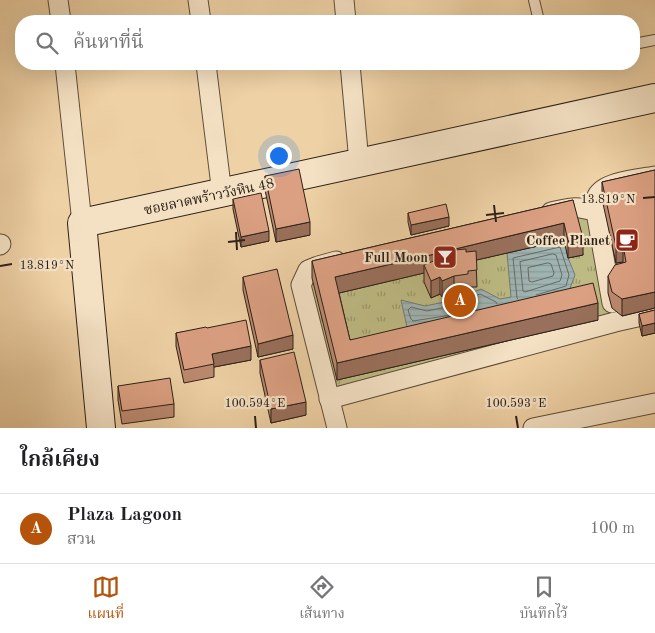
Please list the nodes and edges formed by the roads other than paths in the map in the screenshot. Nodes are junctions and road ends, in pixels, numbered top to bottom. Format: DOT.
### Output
graph roads {
  1 [pos="58,0"];
  2 [pos="198,0"];
  3 [pos="344,0"];
  4 [pos="534,0"];
  5 [pos="59,15"];
  6 [pos="200,15"];
  7 [pos="345,15"];
  8 [pos="538,15"];
  9 [pos="655,40"];
  10 [pos="640,43"];
  11 [pos="66,70"];
  12 [pos="207,70"];
  13 [pos="351,70"];
  14 [pos="655,98"];
  15 [pos="359,162"];
  16 [pos="655,176"];
  17 [pos="222,194"];
  18 [pos="596,212"];
  19 [pos="539,215"];
  20 [pos="82,223"];
  21 [pos="356,257"];
  22 [pos="655,313"];
  23 [pos="615,322"];
  24 [pos="330,398"];
  25 [pos="655,403"];
  26 [pos="101,428"];
  27 [pos="337,428"];
  28 [pos="533,428"];
  1 -- 5 [label="street"];
  2 -- 6 [label="street"];
  3 -- 7 [label="street"];
  4 -- 8 [label="lane"];
  9 -- 10 [label="lane"];
  11 -- 20 [label="street"];
  12 -- 17 [label="street"];
  13 -- 15 [label="street"];
  14 -- 15 [label="street, ซอยลาดพร้าววังหิน 48"];
  15 -- 17 [label="street, ซอยลาดพร้าววังหิน 48"];
  16 -- 18 [label="street"];
  17 -- 20 [label="street, ซอยลาดพร้าววังหิน 48"];
  18 -- 19 [label="street"];
  18 -- 23 [label="street"];
  20 -- 26 [label="street"];
  21 -- 24 [label="street"];
  22 -- 23 [label="street"];
  23 -- 24 [label="street"];
  24 -- 27 [label="street"];
  25 -- 28 [label="street"];
}
